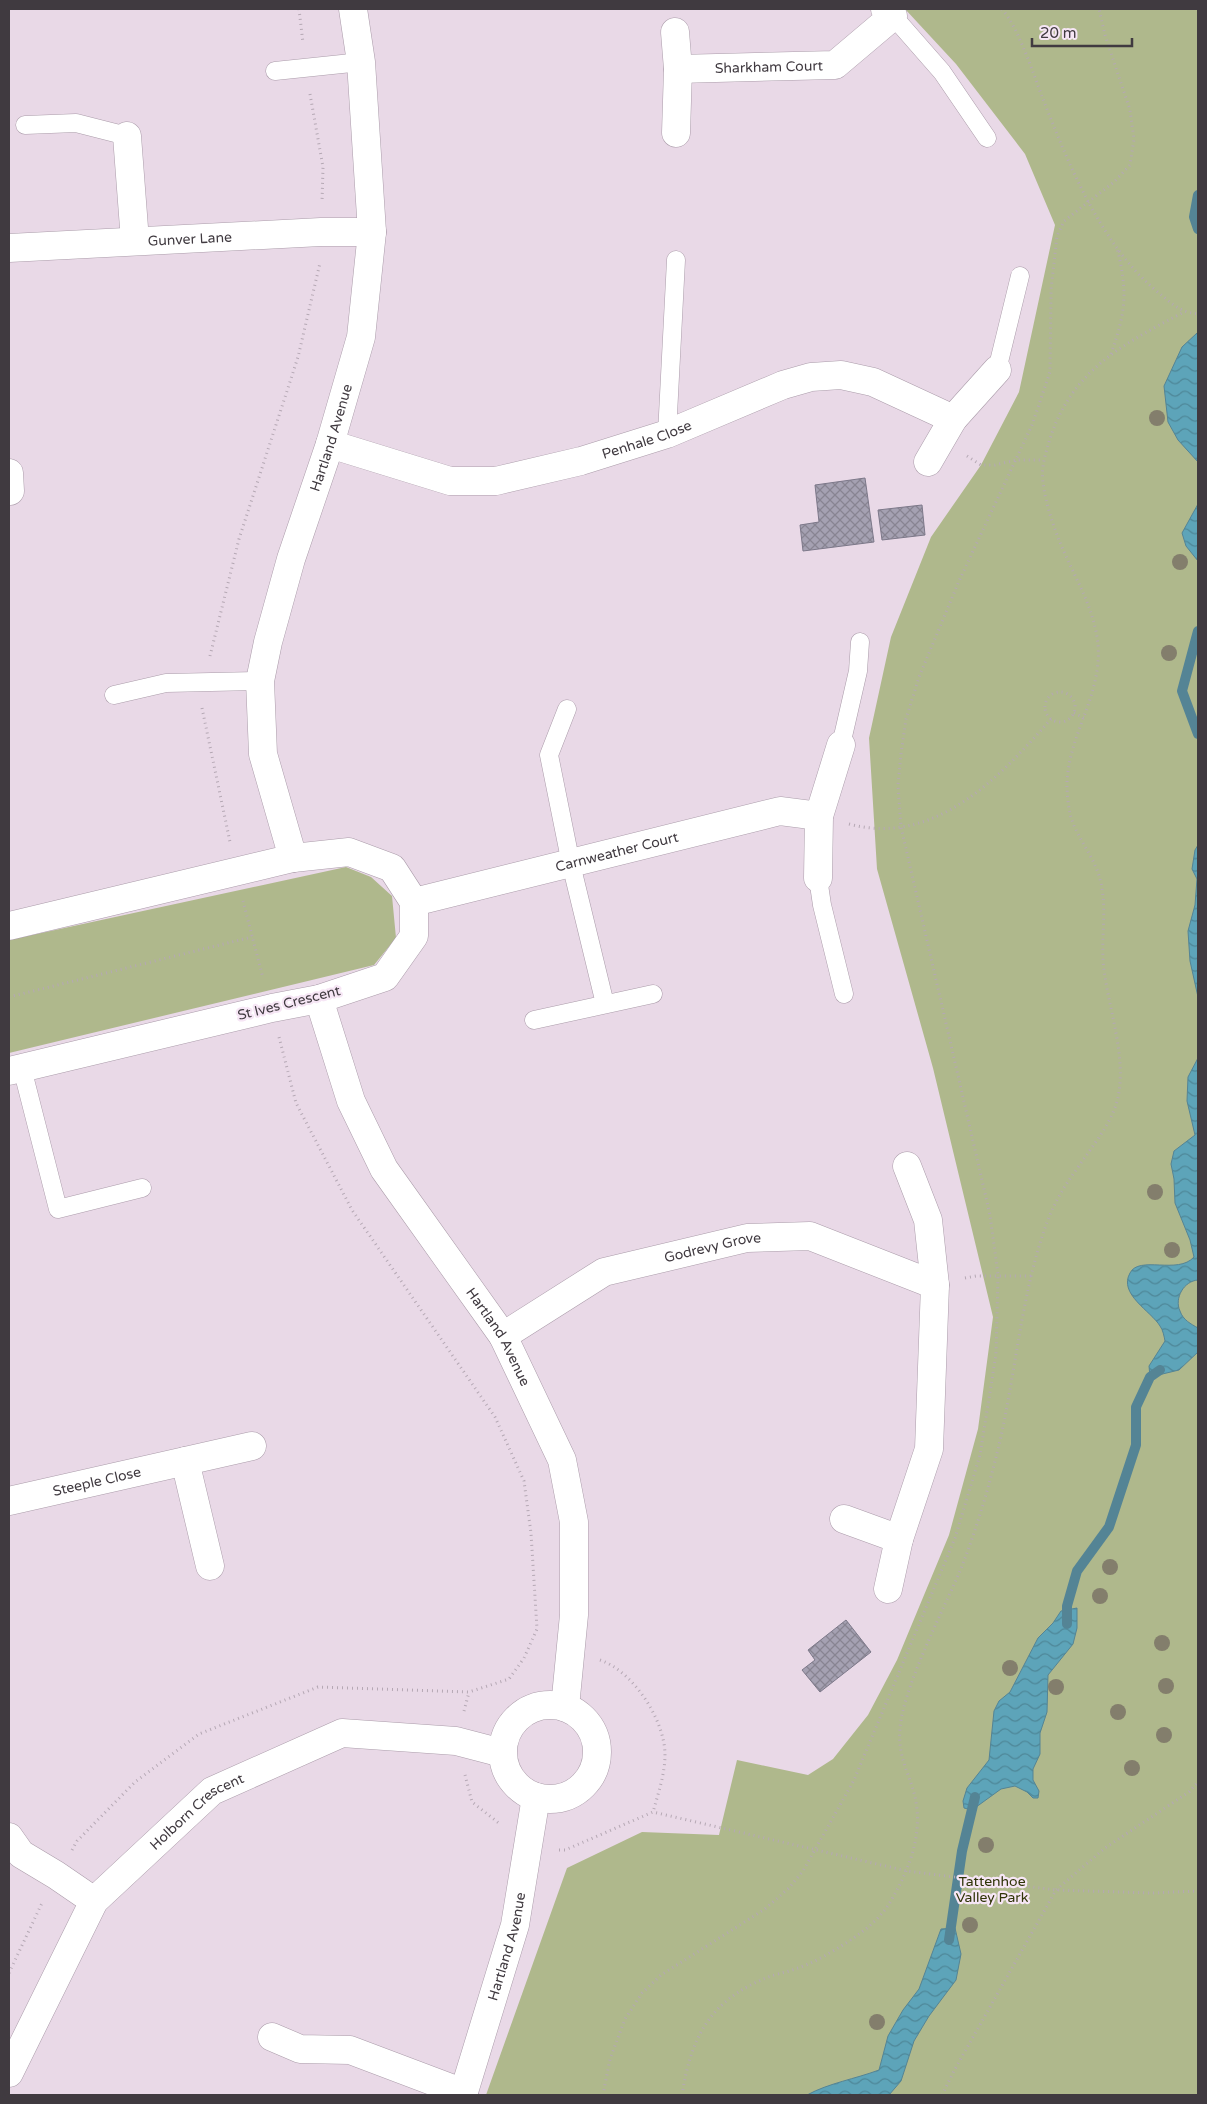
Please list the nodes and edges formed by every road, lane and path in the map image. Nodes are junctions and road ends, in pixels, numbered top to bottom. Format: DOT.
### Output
graph roads {
  1 [pos="298,9"];
  2 [pos="353,9"];
  3 [pos="1002,9"];
  4 [pos="1099,9"];
  5 [pos="889,13"];
  6 [pos="676,32"];
  7 [pos="361,62"];
  8 [pos="305,66"];
  9 [pos="678,69"];
  10 [pos="275,71"];
  11 [pos="25,126"];
  12 [pos="676,132"];
  13 [pos="127,136"];
  14 [pos="987,138"];
  15 [pos="1088,201"];
  16 [pos="321,232"];
  17 [pos="372,232"];
  18 [pos="135,241"];
  19 [pos="1117,247"];
  20 [pos="9,248"];
  21 [pos="676,260"];
  22 [pos="1020,276"];
  23 [pos="1184,312"];
  24 [pos="1198,314"];
  25 [pos="1111,355"];
  26 [pos="997,370"];
  27 [pos="948,428"];
  28 [pos="667,434"];
  29 [pos="330,444"];
  30 [pos="1016,460"];
  31 [pos="1043,460"];
  32 [pos="928,462"];
  33 [pos="860,642"];
  34 [pos="260,681"];
  35 [pos="203,682"];
  36 [pos="114,695"];
  37 [pos="567,709"];
  38 [pos="1074,713"];
  39 [pos="1084,718"];
  40 [pos="1051,719"];
  41 [pos="841,745"];
  42 [pos="819,816"];
  43 [pos="901,827"];
  44 [pos="293,858"];
  45 [pos="571,864"];
  46 [pos="236,871"];
  47 [pos="818,878"];
  48 [pos="414,902"];
  49 [pos="9,926"];
  50 [pos="252,937"];
  51 [pos="654,994"];
  52 [pos="844,994"];
  53 [pos="9,997"];
  54 [pos="319,999"];
  55 [pos="605,1004"];
  56 [pos="272,1008"];
  57 [pos="534,1020"];
  58 [pos="15,1069"];
  59 [pos="907,1166"];
  60 [pos="142,1188"];
  61 [pos="998,1275"];
  62 [pos="1031,1276"];
  63 [pos="935,1285"];
  64 [pos="503,1336"];
  65 [pos="252,1446"];
  66 [pos="185,1461"];
  67 [pos="9,1502"];
  68 [pos="844,1519"];
  69 [pos="899,1539"];
  70 [pos="210,1566"];
  71 [pos="888,1589"];
  72 [pos="570,1650"];
  73 [pos="565,1706"];
  74 [pos="502,1753"];
  75 [pos="1198,1782"];
  76 [pos="536,1797"];
  77 [pos="9,1837"];
  78 [pos="816,1849"];
  79 [pos="908,1871"];
  80 [pos="56,1875"];
  81 [pos="1056,1890"];
  82 [pos="1198,1891"];
  83 [pos="94,1901"];
  84 [pos="9,1973"];
  85 [pos="272,2037"];
  86 [pos="9,2073"];
  87 [pos="463,2094"];
  88 [pos="603,2095"];
  89 [pos="682,2095"];
  90 [pos="942,2095"];
  1 -- 8 [label="path"];
  2 -- 7 [label="street, Hartland Avenue"];
  3 -- 15 [label="path"];
  4 -- 15 [label="path"];
  5 -- 9 [label="street, Sharkham Court"];
  5 -- 14 [label="lane"];
  6 -- 9 [label="street"];
  7 -- 8 [label="lane"];
  7 -- 17 [label="street, Hartland Avenue"];
  8 -- 10 [label="lane"];
  8 -- 16 [label="path"];
  9 -- 12 [label="street"];
  11 -- 13 [label="lane"];
  13 -- 18 [label="street"];
  15 -- 19 [label="path"];
  15 -- 30 [label="path"];
  16 -- 17 [label="street, Gunver Lane"];
  16 -- 18 [label="street, Gunver Lane"];
  16 -- 35 [label="path"];
  17 -- 29 [label="street, Hartland Avenue"];
  18 -- 20 [label="street, Gunver Lane"];
  19 -- 23 [label="path"];
  19 -- 25 [label="path"];
  21 -- 28 [label="lane"];
  22 -- 26 [label="lane"];
  23 -- 24 [label="path"];
  23 -- 25 [label="path"];
  25 -- 31 [label="path"];
  26 -- 27 [label="street"];
  27 -- 28 [label="street, Penhale Close"];
  27 -- 30 [label="path"];
  27 -- 32 [label="street"];
  28 -- 29 [label="street, Penhale Close"];
  29 -- 34 [label="street, Hartland Avenue"];
  30 -- 31 [label="path"];
  30 -- 43 [label="path"];
  31 -- 39 [label="path"];
  33 -- 41 [label="lane"];
  34 -- 35 [label="lane"];
  34 -- 44 [label="street, Hartland Avenue"];
  35 -- 36 [label="lane"];
  35 -- 46 [label="path"];
  37 -- 45 [label="lane"];
  38 -- 39 [label="path"];
  38 -- 40 [label="path"];
  38 -- 40 [label="path"];
  39 -- 62 [label="path"];
  40 -- 43 [label="path"];
  41 -- 42 [label="street"];
  42 -- 43 [label="path"];
  42 -- 45 [label="street, Carnweather Court"];
  42 -- 47 [label="street"];
  43 -- 61 [label="path"];
  44 -- 46 [label="street"];
  44 -- 48 [label="street"];
  45 -- 48 [label="street, Carnweather Court"];
  45 -- 55 [label="lane"];
  46 -- 49 [label="street"];
  46 -- 50 [label="path"];
  47 -- 52 [label="lane"];
  48 -- 54 [label="street, St Ives Crescent"];
  50 -- 53 [label="path"];
  50 -- 56 [label="path"];
  51 -- 55 [label="lane"];
  54 -- 56 [label="street, St Ives Crescent"];
  54 -- 64 [label="street, Hartland Avenue"];
  55 -- 57 [label="lane"];
  56 -- 58 [label="street, St Ives Crescent"];
  56 -- 80 [label="path"];
  58 -- 60 [label="lane"];
  59 -- 63 [label="street"];
  61 -- 62 [label="path"];
  61 -- 63 [label="path"];
  61 -- 78 [label="path"];
  62 -- 79 [label="path"];
  63 -- 64 [label="street, Godrevy Grove"];
  63 -- 69 [label="street"];
  64 -- 72 [label="street, Hartland Avenue"];
  65 -- 66 [label="street, Steeple Close"];
  66 -- 67 [label="street, Steeple Close"];
  66 -- 70 [label="street"];
  68 -- 69 [label="street"];
  69 -- 71 [label="street"];
  72 -- 73 [label="street, Hartland Avenue"];
  72 -- 78 [label="path"];
  73 -- 74 [label="street"];
  73 -- 76 [label="street"];
  74 -- 76 [label="street"];
  74 -- 83 [label="street, Holborn Crescent"];
  75 -- 81 [label="path"];
  76 -- 87 [label="street, Hartland Avenue"];
  77 -- 80 [label="street"];
  78 -- 79 [label="path"];
  78 -- 88 [label="path"];
  79 -- 81 [label="path"];
  79 -- 89 [label="path"];
  80 -- 83 [label="street"];
  80 -- 84 [label="path"];
  81 -- 82 [label="path"];
  81 -- 90 [label="path"];
  83 -- 86 [label="street, Holborn Crescent"];
  85 -- 87 [label="street, Hartland Avenue"];
}
